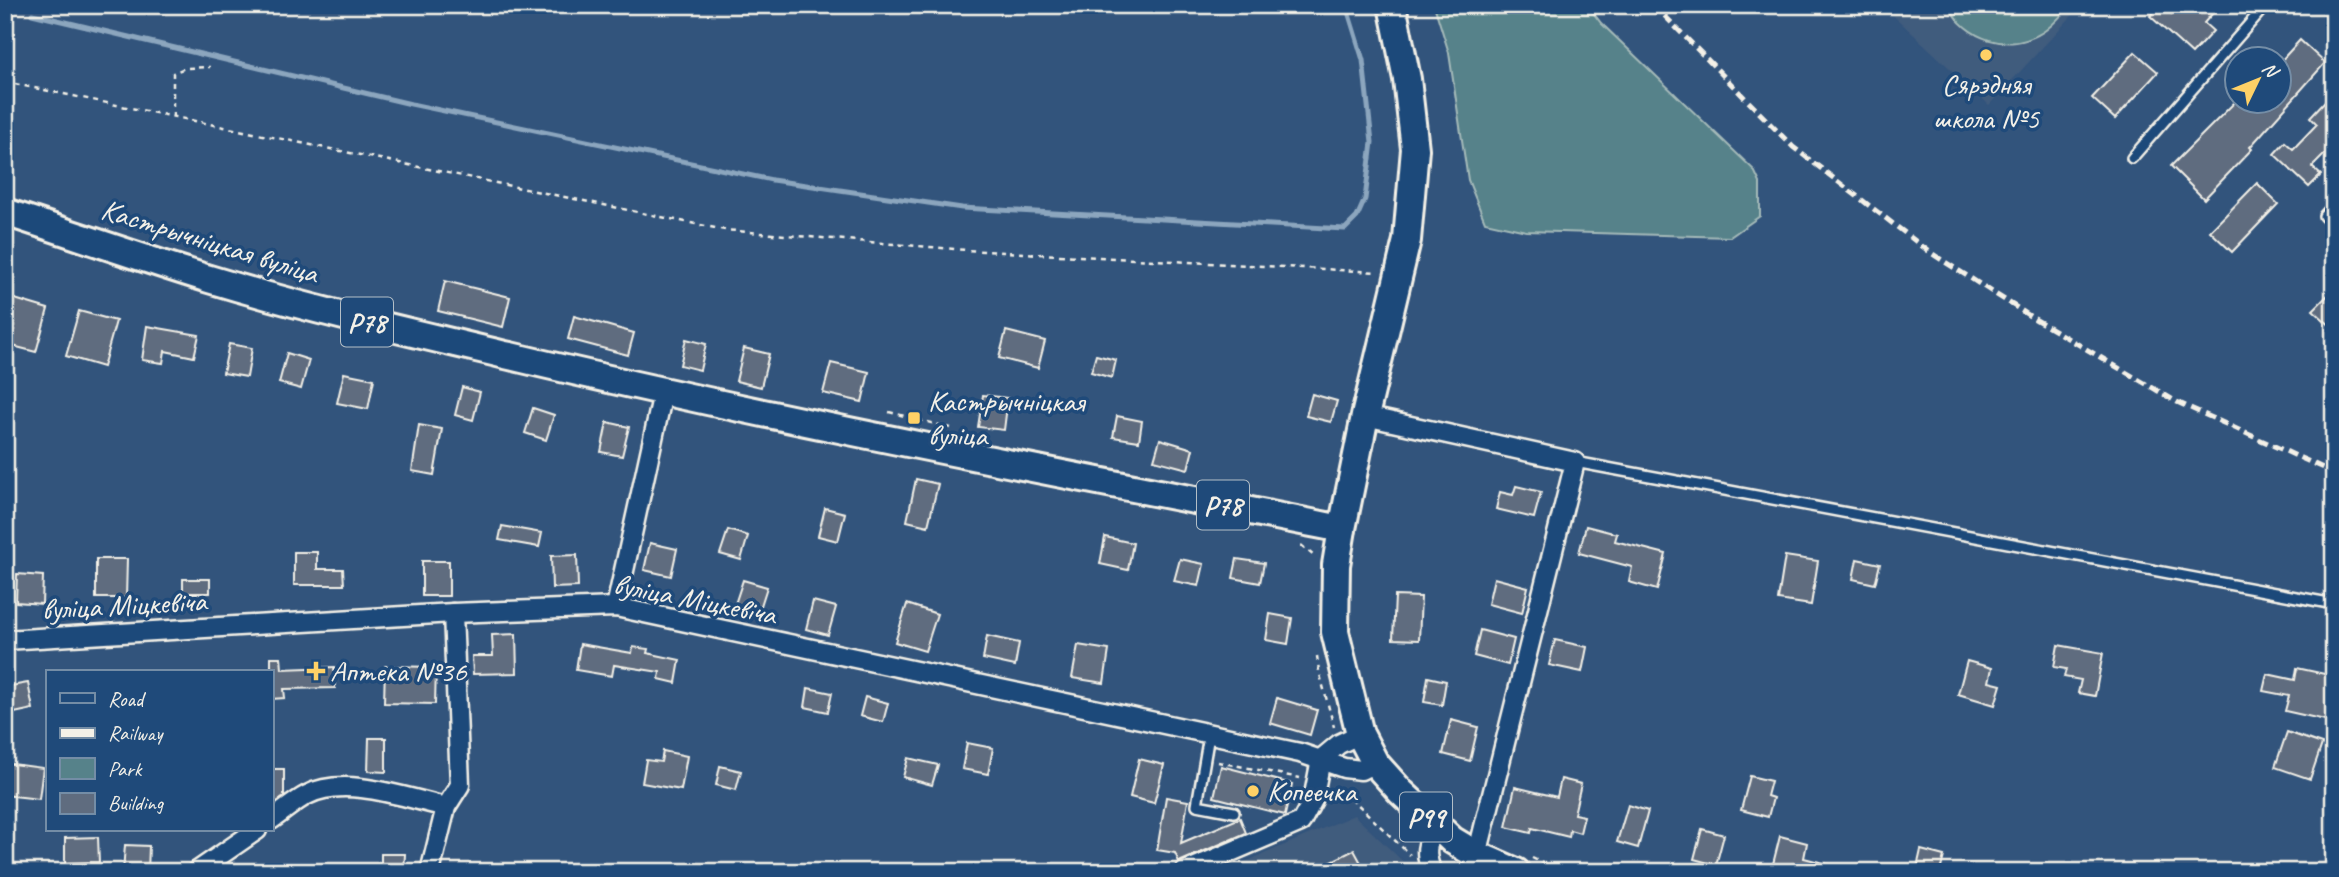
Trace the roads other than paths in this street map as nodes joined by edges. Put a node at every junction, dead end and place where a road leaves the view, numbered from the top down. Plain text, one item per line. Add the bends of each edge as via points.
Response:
1 (1392, 5) edge
2 (2266, 5) edge
3 (2132, 158) dead end
4 (2334, 205) edge
5 (5, 212) edge
6 (2334, 225) edge
7 (663, 393) junction
8 (1365, 416) junction
9 (1575, 462) junction
10 (1342, 528) junction
11 (2334, 604) edge
12 (616, 607) junction
13 (453, 613) junction
14 (5, 640) edge
15 (1360, 734) junction
16 (1209, 735) junction
17 (1321, 759) junction
18 (1375, 762) junction
19 (446, 807) junction
20 (1234, 811) dead end
21 (273, 819) edge
22 (1436, 827) junction
23 (254, 832) edge
24 (1467, 863) edge
25 (1523, 864) edge
26 (1427, 868) edge
27 (197, 872) edge
28 (430, 872) edge
29 (1184, 872) edge

1 - 8 main road via 1415,149 1407,240
2 - 3 lane
4 - 6 lane via 2324,216
5 - 7 main road, Кастрычніцкая вуліца / Р78 via 210,279 378,325
7 - 10 main road, Кастрычніцкая вуліца / Р78
7 - 12 street
8 - 9 street
8 - 10 main road
9 - 11 lane
9 - 24 street
10 - 15 main road, Р99 via 1335,576 1335,632
12 - 13 street, вуліца Міцкевіча
12 - 16 street, вуліца Міцкевіча
13 - 14 street, вуліца Міцкевіча
13 - 19 street via 460,785
15 - 17 street
15 - 18 main road, Р99
16 - 17 street, вуліца Міцкевіча
16 - 20 lane via 1197,805
17 - 18 street, вуліца Міцкевіча via 1360,770
17 - 29 street via 1312,800 1301,822
18 - 22 main road, Р99
19 - 21 street via 339,786 308,794
19 - 28 street
22 - 24 main road, Р99
22 - 26 street via 1428,840
23 - 27 street
24 - 25 main road, Р99

